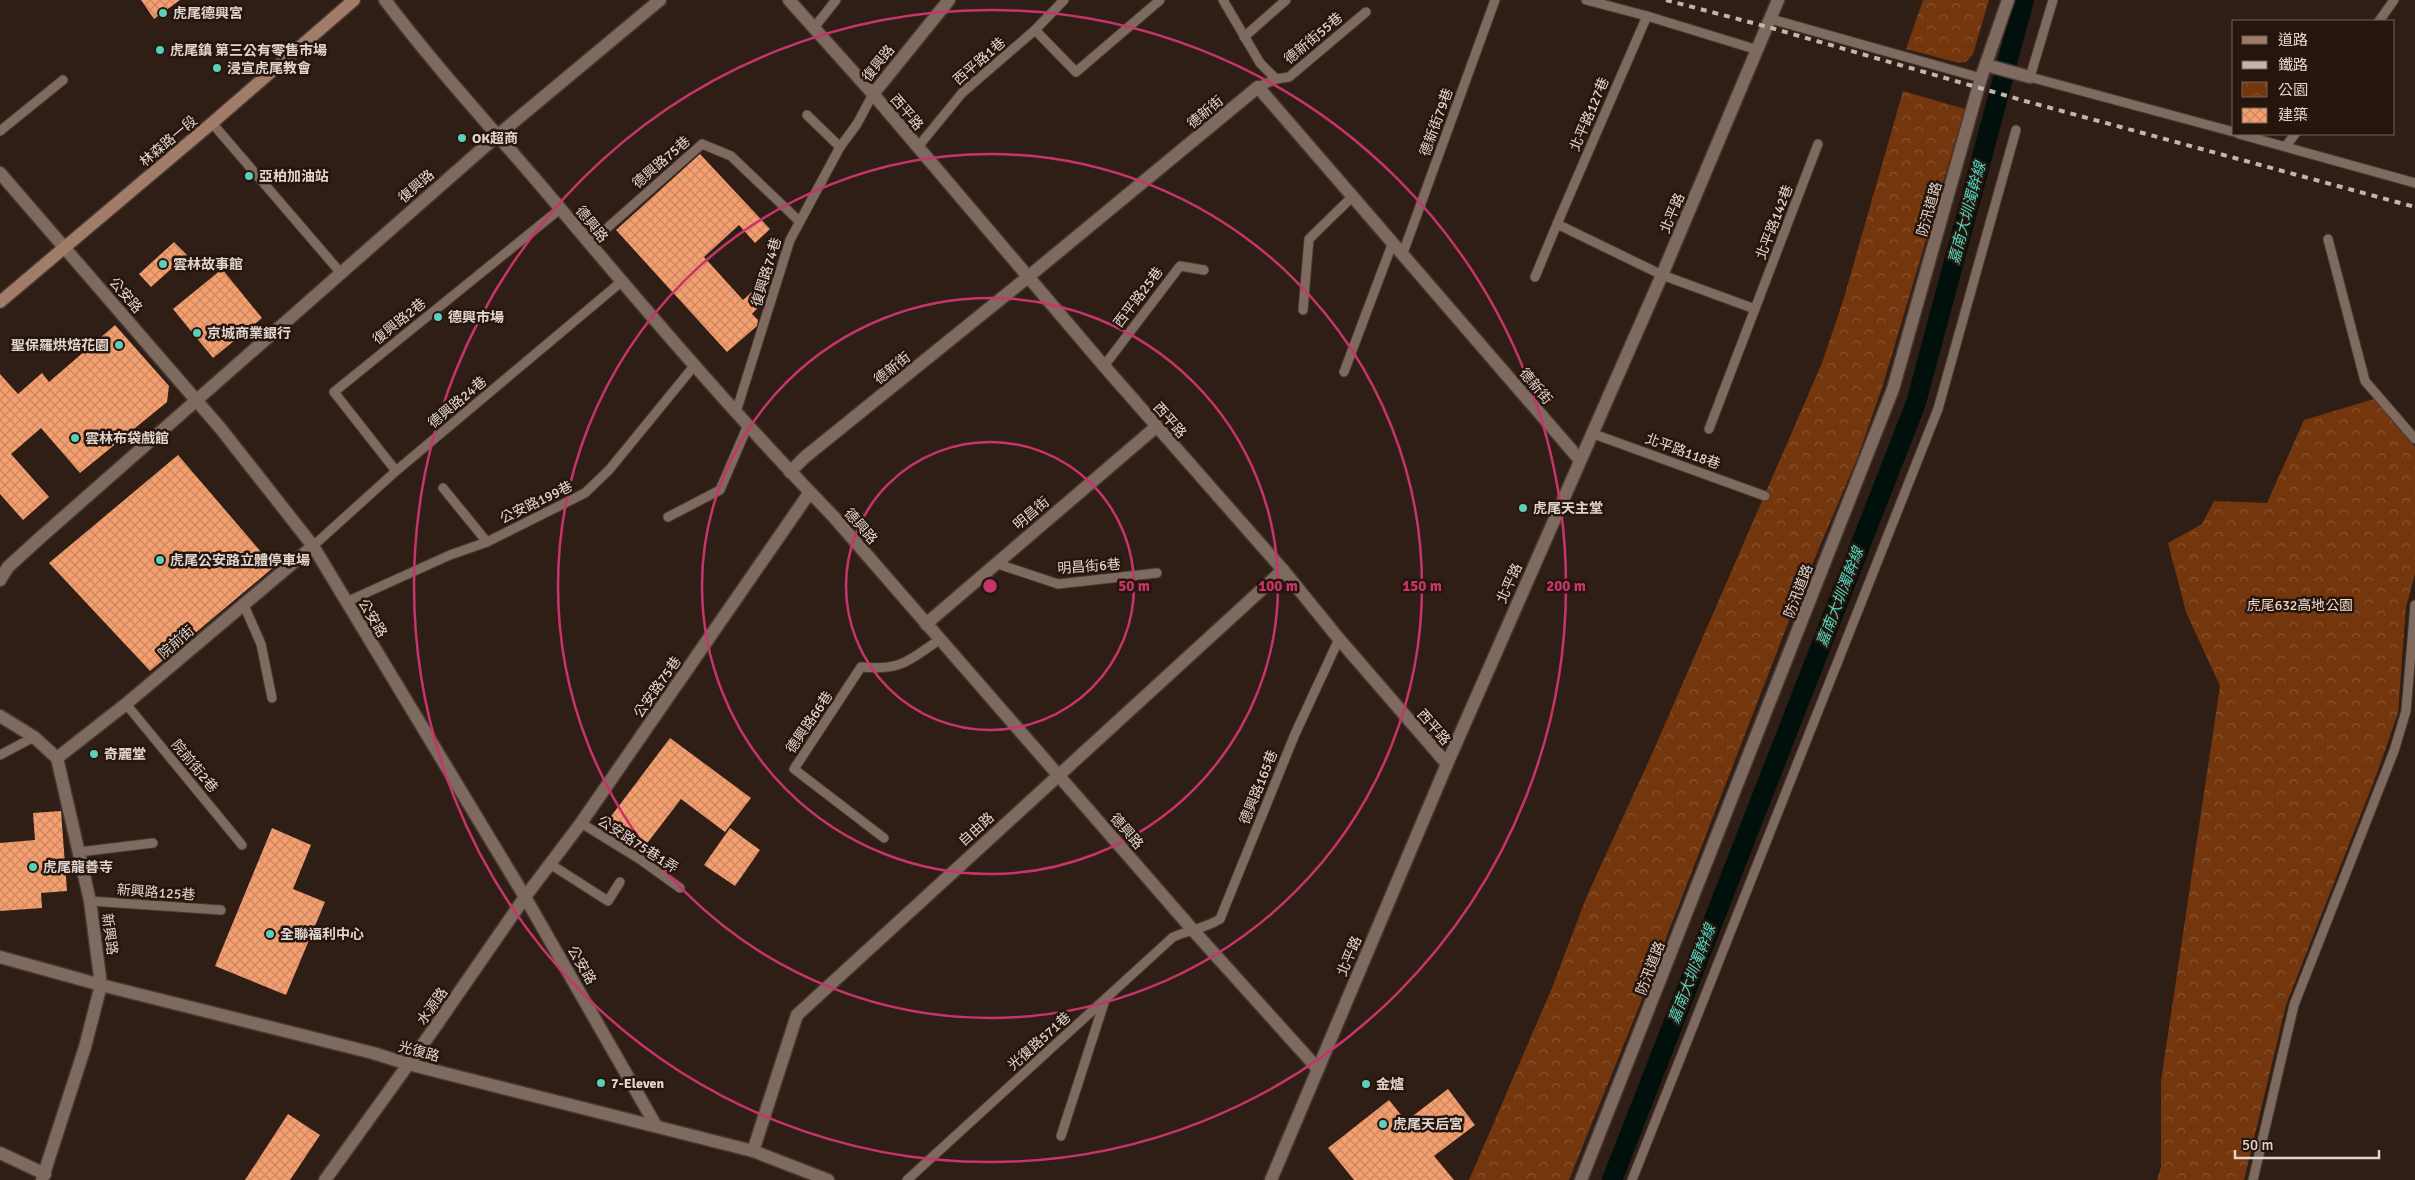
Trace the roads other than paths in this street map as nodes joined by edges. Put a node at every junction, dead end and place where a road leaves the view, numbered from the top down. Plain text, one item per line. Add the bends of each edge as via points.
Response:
1 (354, 0) edge
2 (385, 0) edge
3 (660, 0) edge
4 (790, 0) edge
5 (836, 0) edge
6 (949, 0) edge
7 (1064, 0) edge
8 (1160, 0) edge
9 (1223, 0) edge
10 (1286, 0) edge
11 (1495, 0) edge
12 (1586, 0) edge
13 (1778, 0) edge
14 (2008, 0) edge
15 (2053, 0) edge
16 (2394, 0) edge
17 (1366, 12) dead end
18 (1647, 16) junction
19 (1771, 20) junction
20 (2379, 20) edge
21 (814, 30) junction
22 (1036, 30) junction
23 (1244, 37) junction
24 (1758, 50) junction
25 (1986, 65) junction
26 (2030, 77) junction
27 (1981, 78) junction
28 (1276, 79) junction
29 (63, 80) dead end
30 (1258, 87) junction
31 (873, 94) junction
32 (807, 116) dead end
33 (212, 124) junction
34 (2016, 130) dead end
35 (0, 131) edge
36 (2232, 131) edge
37 (498, 135) junction
38 (2243, 135) edge
39 (2294, 135) edge
40 (1818, 144) dead end
41 (2286, 146) junction
42 (840, 147) junction
43 (917, 148) junction
44 (0, 173) edge
45 (2415, 182) edge
46 (1354, 196) junction
47 (560, 209) junction
48 (799, 221) junction
49 (1557, 224) junction
50 (2328, 239) dead end
51 (1393, 242) junction
52 (588, 244) junction
53 (65, 248) junction
54 (1402, 253) junction
55 (1204, 270) dead end
56 (340, 272) junction
57 (1662, 275) junction
58 (1028, 277) junction
59 (1535, 277) dead end
60 (621, 282) junction
61 (0, 302) edge
62 (1303, 310) dead end
63 (1755, 310) junction
64 (694, 366) junction
65 (1104, 366) junction
66 (1344, 372) dead end
67 (196, 400) junction
68 (736, 412) junction
69 (748, 425) junction
70 (1156, 426) junction
71 (1709, 429) dead end
72 (1591, 433) junction
73 (2415, 439) edge
74 (1580, 460) junction
75 (396, 471) junction
76 (790, 472) junction
77 (443, 488) dead end
78 (810, 492) junction
79 (1765, 496) dead end
80 (668, 517) dead end
81 (487, 542) junction
82 (313, 546) junction
83 (996, 563) junction
84 (1283, 570) junction
85 (1157, 573) dead end
86 (0, 580) edge
87 (346, 602) junction
88 (243, 603) junction
89 (2415, 605) edge
90 (926, 624) junction
91 (1339, 639) junction
92 (939, 640) junction
93 (272, 698) dead end
94 (126, 704) junction
95 (0, 716) edge
96 (34, 737) junction
97 (0, 755) edge
98 (56, 758) junction
99 (1446, 764) junction
100 (1058, 775) junction
101 (581, 823) junction
102 (884, 838) dead end
103 (153, 843) dead end
104 (242, 845) dead end
105 (79, 852) junction
106 (550, 864) junction
107 (620, 882) dead end
108 (680, 888) dead end
109 (525, 897) junction
110 (90, 901) junction
111 (221, 910) dead end
112 (1192, 929) junction
113 (0, 957) edge
114 (101, 985) junction
115 (1104, 1000) junction
116 (408, 1064) junction
117 (1318, 1069) junction
118 (655, 1124) junction
119 (1061, 1136) dead end
120 (753, 1151) junction
121 (0, 1153) edge
122 (44, 1177) edge
123 (325, 1180) edge
124 (826, 1180) edge
125 (907, 1180) edge
126 (1270, 1180) edge
127 (1581, 1180) edge
128 (1632, 1180) edge
129 (2253, 1180) edge

1 - 33 main road, 林森路一段
2 - 37 street, 德興路
3 - 37 street, 復興路
4 - 21 street, 復興路
5 - 21 lane
6 - 31 street, 復興路
7 - 22 lane, 西平路1巷
8 - 22 lane via 1076,72
9 - 23 lane
10 - 23 lane
11 - 54 lane, 德新街79巷
12 - 18 lane
13 - 19 street, 北平路
14 - 25 street, 防汛道路
15 - 26 lane
16 - 20 lane
17 - 28 lane, 德新街55巷 via 1289,77
18 - 24 lane
18 - 49 lane, 北平路127巷
19 - 24 street, 北平路
19 - 27 lane
21 - 31 street, 復興路
22 - 43 lane, 西平路1巷 via 962,93
23 - 28 lane
24 - 57 street, 北平路
25 - 26 street
25 - 27 street, 防汛道路
26 - 36 lane
27 - 127 street, 防汛道路 via 1894,388
28 - 30 lane, 德新街55巷
29 - 35 lane
30 - 46 street, 德新街
30 - 58 street, 德新街
31 - 42 lane, 復興路74巷
31 - 43 street, 西平路
32 - 42 lane
33 - 53 main road, 林森路一段
33 - 56 lane
34 - 128 lane via 1938,409
37 - 47 street, 德興路
37 - 56 street, 復興路
38 - 41 lane
39 - 41 lane
40 - 63 lane, 北平路142巷
41 - 45 lane
42 - 48 lane, 復興路74巷
43 - 58 street, 西平路
44 - 53 street, 公安路
46 - 51 street, 德新街
46 - 62 lane via 1309,239
47 - 52 street, 德興路
47 - 75 lane, 復興路2巷 via 334,392
48 - 52 lane, 德興路75巷 via 731,156 702,144
48 - 68 lane, 復興路74巷 via 790,240
49 - 57 lane
49 - 59 lane, 北平路127巷
50 - 73 lane via 2365,381
51 - 54 street, 德新街
51 - 66 lane
52 - 60 street, 德興路
53 - 61 main road, 林森路一段
53 - 67 street, 公安路
54 - 74 street, 德新街
55 - 65 lane, 西平路25巷 via 1180,266
56 - 67 street, 復興路
57 - 63 lane
57 - 72 street, 北平路
58 - 65 street, 西平路
58 - 76 street, 德新街 via 805,456
60 - 64 street, 德興路
60 - 75 lane, 德興路24巷
63 - 71 lane, 北平路142巷
64 - 68 street, 德興路
64 - 81 lane, 公安路199巷 via 609,470 585,493
65 - 70 street, 西平路
67 - 82 street, 公安路
67 - 86 street, 復興路 via 8,567
68 - 69 street, 德興路
69 - 76 street, 德興路
69 - 80 lane via 720,490
70 - 83 street, 明昌街
70 - 84 street, 西平路
72 - 74 street, 北平路
72 - 79 lane, 北平路118巷
74 - 99 street, 北平路
75 - 82 lane, 德興路24巷
76 - 78 street, 德興路
77 - 81 lane
78 - 90 street, 德興路
78 - 101 street, 公安路75巷
81 - 87 lane, 公安路199巷 via 450,555
82 - 87 street, 公安路
82 - 88 street, 院前街
83 - 85 lane, 明昌街6巷 via 1058,584
83 - 90 street, 明昌街
84 - 91 street, 西平路
84 - 100 street, 自由路
87 - 109 street, 公安路
88 - 93 lane via 262,644
88 - 94 street, 院前街
89 - 129 lane via 2406,711 2394,751 2294,1005
90 - 92 street, 德興路
91 - 99 street, 西平路
91 - 112 lane, 德興路165巷 via 1295,734 1220,919
92 - 100 street, 德興路
92 - 102 lane, 德興路66巷 via 902,666 861,667 794,769
94 - 98 street, 院前街
94 - 104 lane, 院前街2巷
95 - 96 street
96 - 97 lane
96 - 98 street
98 - 105 street, 新興路
99 - 117 street, 北平路
100 - 112 street, 德興路
100 - 120 street, 自由路 via 797,1015
101 - 106 street, 公安路75巷
101 - 108 lane, 公安路75巷1弄
103 - 105 lane
105 - 110 street, 新興路
106 - 107 lane via 608,902
106 - 109 street, 公安路75巷
109 - 116 street, 水源路
109 - 118 street, 公安路
110 - 111 lane, 新興路125巷
110 - 114 street, 新興路
112 - 115 lane, 光復路571巷 via 1173,937
112 - 117 street, 德興路
113 - 114 street, 光復路
114 - 116 street, 光復路
114 - 122 street, 新興路
115 - 119 lane
115 - 125 lane, 光復路571巷
116 - 118 street, 光復路
116 - 123 street, 水源路
117 - 126 street, 北平路
118 - 120 street, 光復路
120 - 124 street, 光復路
121 - 122 street

